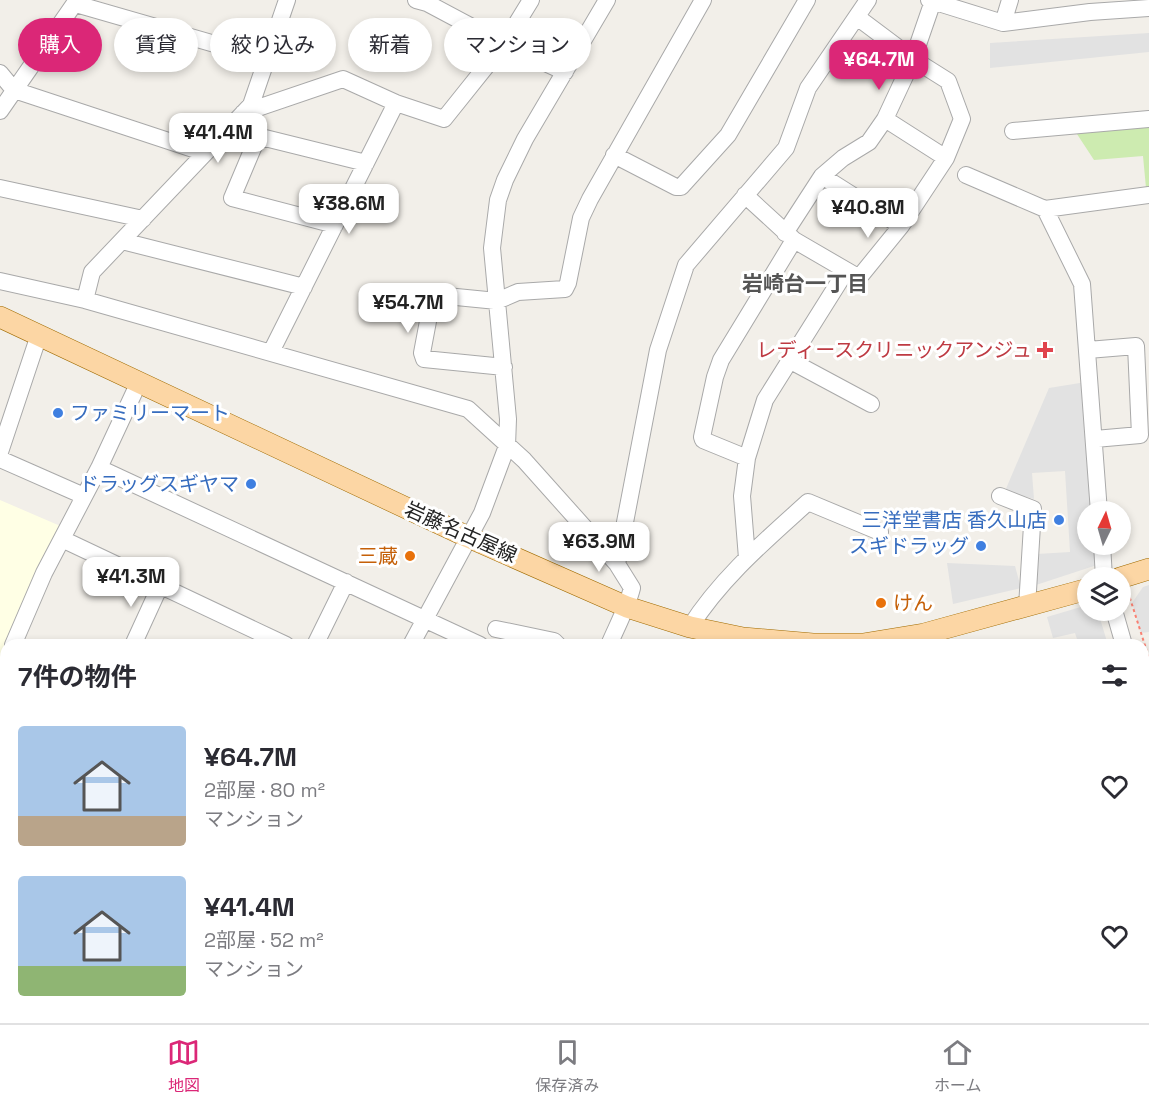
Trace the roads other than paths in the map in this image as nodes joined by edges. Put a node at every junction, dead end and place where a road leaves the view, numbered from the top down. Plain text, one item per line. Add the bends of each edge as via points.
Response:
1 (287, 0) edge
2 (531, 0) edge
3 (607, 0) edge
4 (703, 0) edge
5 (807, 0) edge
6 (868, 0) edge
7 (1010, 0) edge
8 (424, 1) edge
9 (931, 1) edge
10 (77, 2) edge
11 (1092, 6) edge
12 (1149, 8) edge
13 (857, 17) junction
14 (281, 18) edge
15 (456, 18) edge
16 (520, 18) edge
17 (1003, 23) junction
18 (591, 27) edge
19 (210, 42) edge
20 (913, 59) junction
21 (262, 72) edge
22 (482, 72) edge
23 (565, 72) edge
24 (0, 73) edge
25 (14, 90) junction
26 (396, 103) junction
27 (0, 111) edge
28 (243, 113) junction
29 (885, 119) junction
30 (1149, 119) edge
31 (1013, 131) dead end
32 (205, 153) junction
33 (614, 155) junction
34 (946, 158) junction
35 (366, 163) junction
36 (966, 175) dead end
37 (822, 176) junction
38 (0, 188) edge
39 (745, 195) junction
40 (1149, 195) edge
41 (1045, 209) junction
42 (143, 219) junction
43 (335, 225) junction
44 (901, 226) junction
45 (790, 237) junction
46 (122, 241) junction
47 (846, 271) junction
48 (0, 281) edge
49 (304, 287) junction
50 (85, 300) junction
51 (496, 301) junction
52 (0, 317) edge
53 (39, 335) junction
54 (1088, 350) junction
55 (271, 352) junction
56 (789, 360) junction
57 (504, 367) junction
58 (139, 382) junction
59 (871, 404) dead end
60 (1095, 439) junction
61 (507, 446) junction
62 (0, 452) edge
63 (747, 458) junction
64 (0, 459) edge
65 (99, 468) junction
66 (84, 496) junction
67 (1000, 496) dead end
68 (1099, 501) edge
69 (880, 532) dead end
70 (468, 537) junction
71 (62, 539) junction
72 (747, 558) junction
73 (617, 564) junction
74 (1149, 569) edge
75 (1131, 581) edge
76 (346, 582) junction
77 (160, 586) junction
78 (1077, 592) edge
79 (627, 607) junction
80 (1027, 607) junction
81 (425, 618) junction
82 (1117, 621) edge
83 (690, 627) junction
84 (496, 629) dead end
85 (16, 639) edge
86 (136, 639) edge
87 (273, 639) edge
88 (318, 639) edge
89 (414, 639) edge
90 (468, 639) edge
91 (544, 639) edge
92 (611, 639) edge
93 (755, 639) edge
94 (894, 639) edge
95 (1122, 639) edge

1 - 14 street
2 - 16 street
3 - 18 street
4 - 33 street
5 - 33 street via 728,135 681,187
6 - 13 street
7 - 17 street
8 - 15 street
9 - 17 street
9 - 20 street
10 - 19 street
10 - 25 street
11 - 12 street
11 - 17 street
13 - 20 street
13 - 39 street via 808,88 786,148
20 - 29 street
20 - 34 street via 948,81 962,119
21 - 28 street via 251,105
22 - 26 street via 444,119
23 - 51 street via 525,139 498,200 492,248
24 - 25 street
25 - 27 street
25 - 32 street
26 - 28 street via 343,79
26 - 35 street
28 - 32 street
29 - 34 street
29 - 37 street via 869,142
30 - 31 street
32 - 42 street
33 - 51 street via 581,218 565,288 518,292
34 - 44 street
35 - 43 street
35 - 43 street via 265,138 256,141 232,198
36 - 41 street
37 - 44 street
37 - 45 street
38 - 42 street
39 - 45 street
39 - 73 street via 686,265 658,350
40 - 41 street
41 - 54 street via 1082,284
42 - 46 street
43 - 49 street
44 - 47 street via 862,274 856,276
45 - 47 street
45 - 63 street via 721,360 702,437
46 - 49 street
46 - 50 street via 92,272
47 - 56 street
48 - 50 street
49 - 55 street
50 - 55 street
51 - 57 street
51 - 57 street via 436,295 422,353 423,358
52 - 53 main road, 岩藤名古屋線
53 - 58 main road, 岩藤名古屋線
53 - 62 street
54 - 60 street
54 - 60 street via 1136,346 1140,435
55 - 61 street via 468,409
56 - 59 street
56 - 63 street via 765,400
57 - 61 street
58 - 65 street
58 - 70 main road, 岩藤名古屋線
60 - 68 street
61 - 70 street via 482,513
61 - 73 street
63 - 72 street via 742,496
64 - 66 street
65 - 66 street
65 - 76 street
66 - 71 street
67 - 80 street via 1033,509
69 - 72 street via 808,502
70 - 79 main road, 岩藤名古屋線
70 - 81 street
71 - 77 street
71 - 85 street
72 - 83 street
73 - 79 street via 632,588
74 - 75 main road
76 - 81 street
76 - 88 street
77 - 86 street
77 - 87 street
78 - 80 main road, 岩藤名古屋線
79 - 83 main road, 岩藤名古屋線
79 - 92 street
80 - 94 main road, 岩藤名古屋線
81 - 89 street
81 - 90 street
82 - 95 street
83 - 93 main road, 岩藤名古屋線
84 - 91 street

